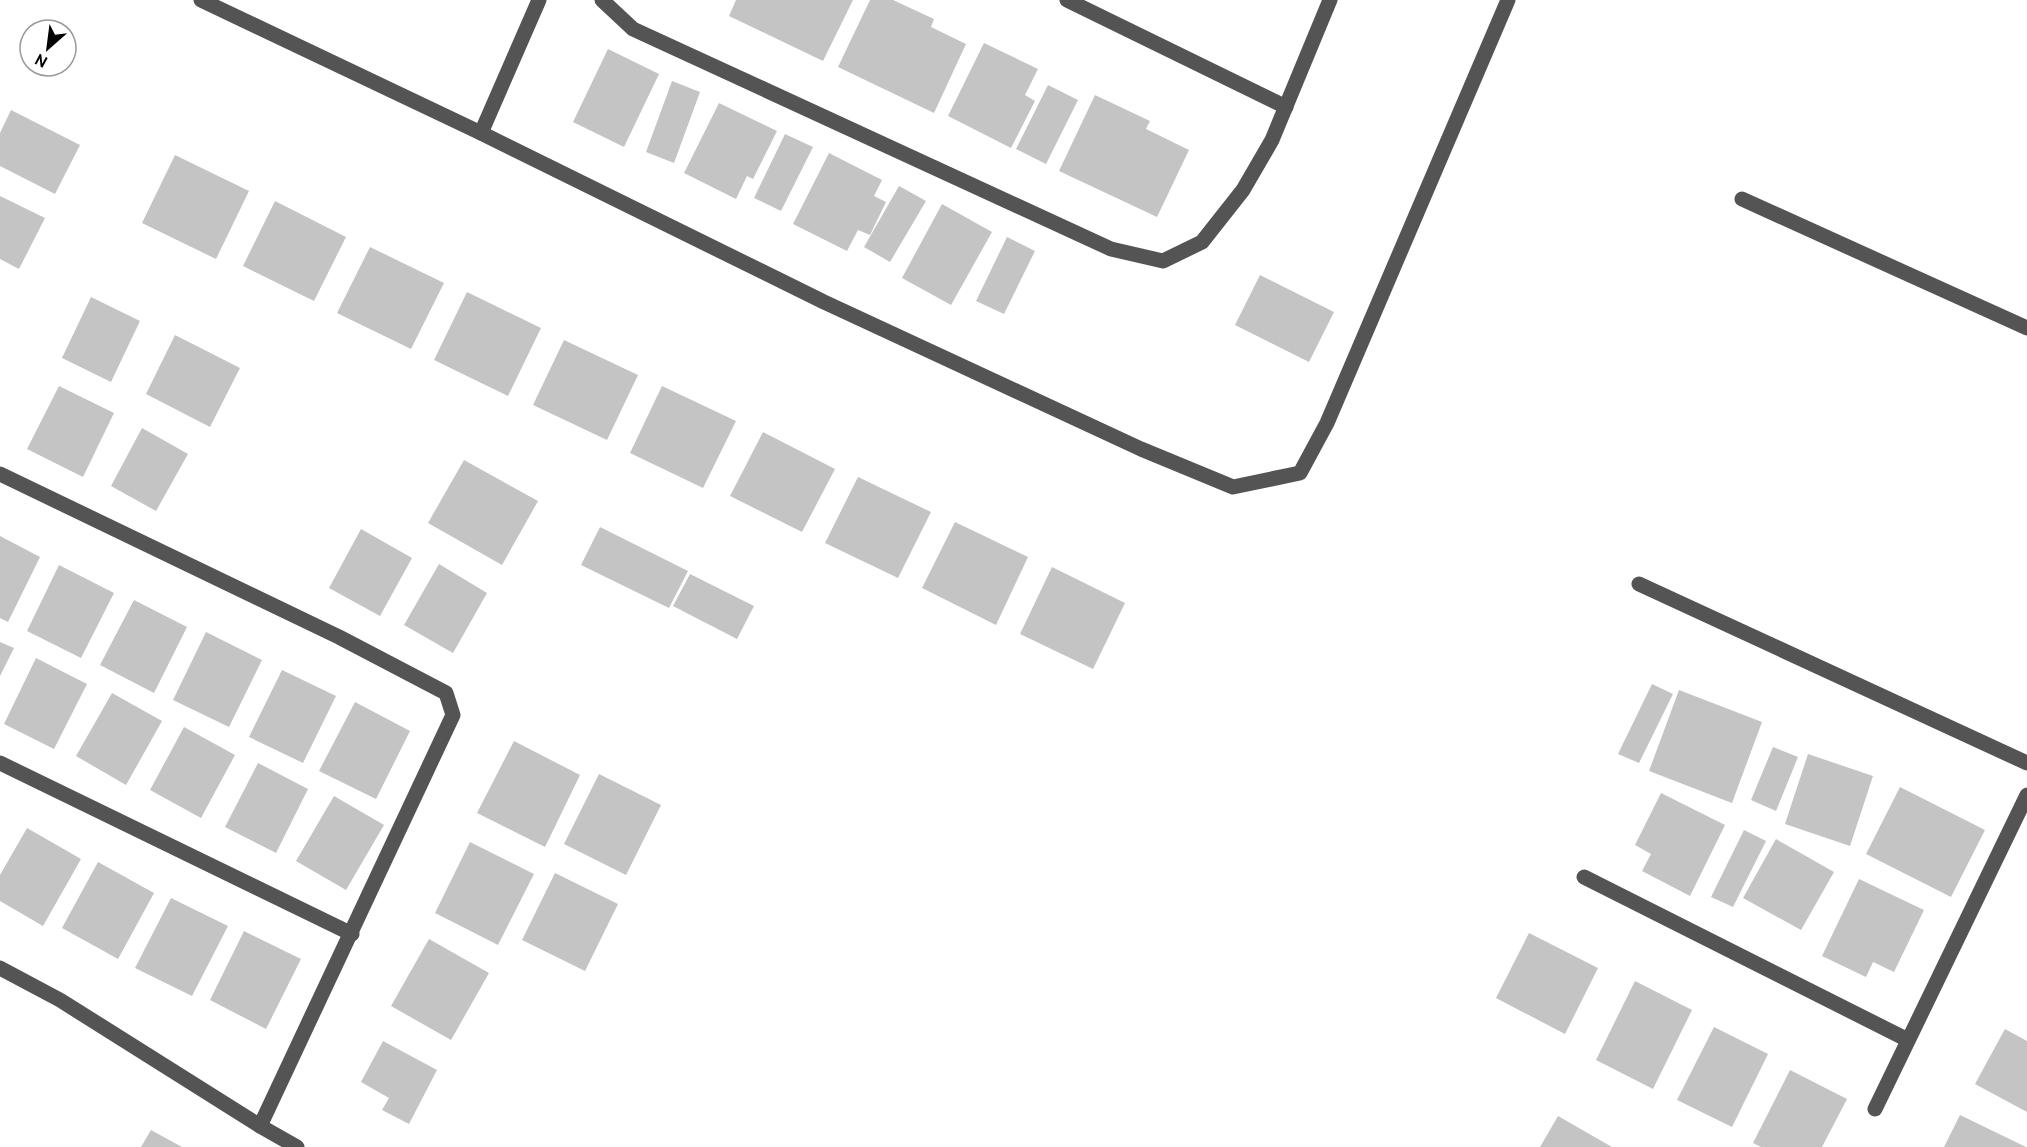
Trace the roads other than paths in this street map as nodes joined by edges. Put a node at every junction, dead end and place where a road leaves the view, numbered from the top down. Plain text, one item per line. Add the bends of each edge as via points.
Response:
1 (201, 0) edge
2 (539, 0) edge
3 (602, 0) edge
4 (1067, 0) edge
5 (1330, 0) edge
6 (1508, 0) edge
7 (1286, 107) junction
8 (481, 133) junction
9 (1742, 199) dead end
10 (2027, 328) edge
11 (0, 474) edge
12 (1639, 584) dead end
13 (0, 763) edge
14 (2027, 763) edge
15 (2027, 795) edge
16 (1584, 877) dead end
17 (352, 934) junction
18 (0, 968) edge
19 (1908, 1040) junction
20 (1875, 1109) dead end
21 (260, 1126) junction
22 (297, 1147) edge

1 - 8 street
2 - 8 street
3 - 7 street via 633,29 1111,249 1162,261 1202,242 1243,190
4 - 7 street
5 - 7 street
6 - 8 street via 1327,423 1300,474 1233,487 1141,449 824,302
9 - 10 street
11 - 17 street via 339,637 446,693 453,715
12 - 14 street
13 - 17 street
15 - 19 street
16 - 19 street
17 - 21 street
18 - 21 street via 60,1000
19 - 20 street
21 - 22 street

